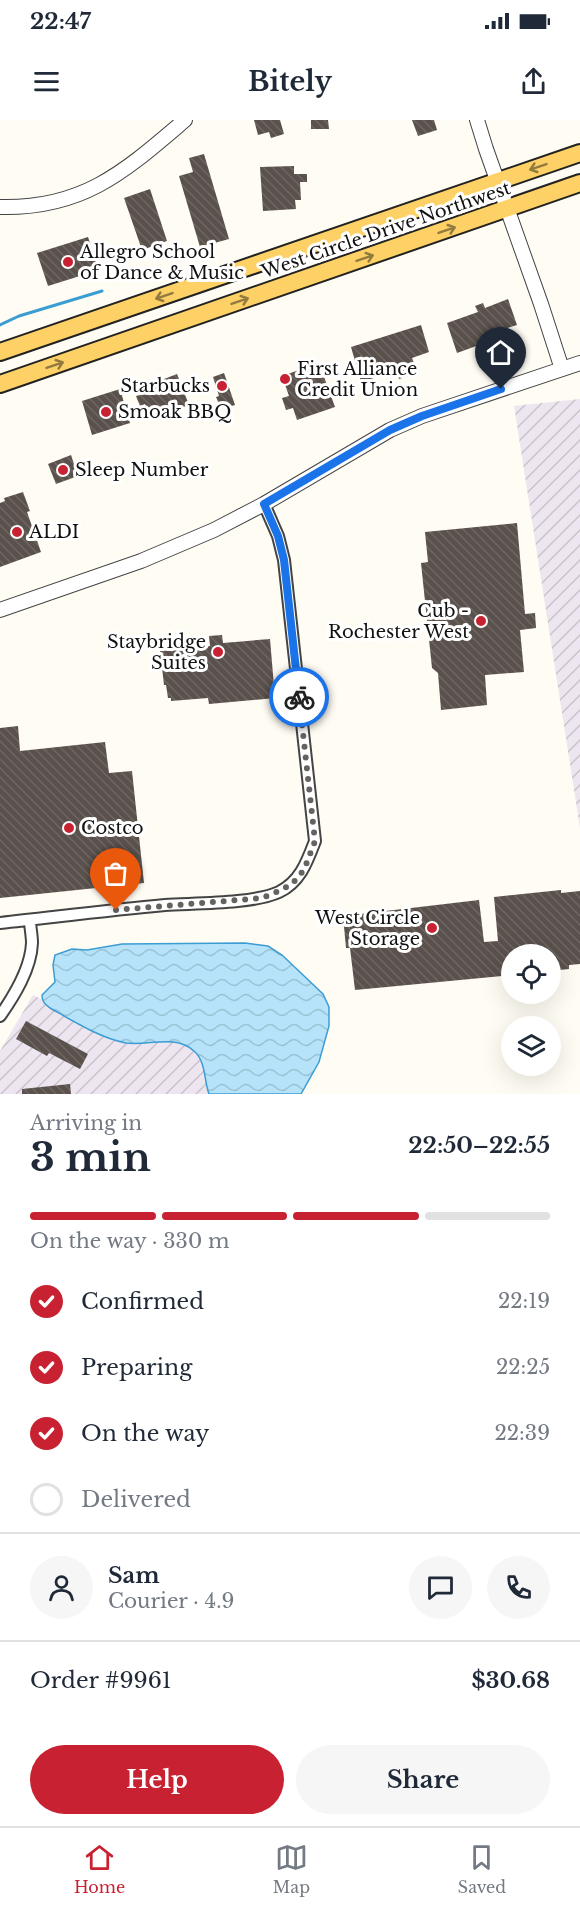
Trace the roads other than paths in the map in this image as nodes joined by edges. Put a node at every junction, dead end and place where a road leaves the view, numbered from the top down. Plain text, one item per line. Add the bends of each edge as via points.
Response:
1 (185, 120) edge
2 (477, 120) edge
3 (580, 153) edge
4 (497, 181) junction
5 (580, 183) edge
6 (0, 207) edge
7 (508, 208) junction
8 (0, 352) edge
9 (580, 363) edge
10 (562, 369) junction
11 (0, 384) edge
12 (264, 504) junction
13 (0, 610) edge
14 (30, 920) junction
15 (0, 923) edge
16 (0, 1016) edge

1 - 6 street via 134,163 90,191 43,205
2 - 4 street
3 -> 4 main road, West Circle Drive Northwest
4 - 7 street
4 -> 8 main road, West Circle Drive Northwest
5 - 7 main road, West Circle Drive Northwest
7 - 10 street
11 -> 7 main road, West Circle Drive Northwest
9 - 10 street
10 - 12 street via 390,430
12 - 13 street via 141,561
12 - 14 street via 284,560 315,841 304,870 292,884 262,898
14 - 15 street
14 - 16 street via 32,945 26,968

